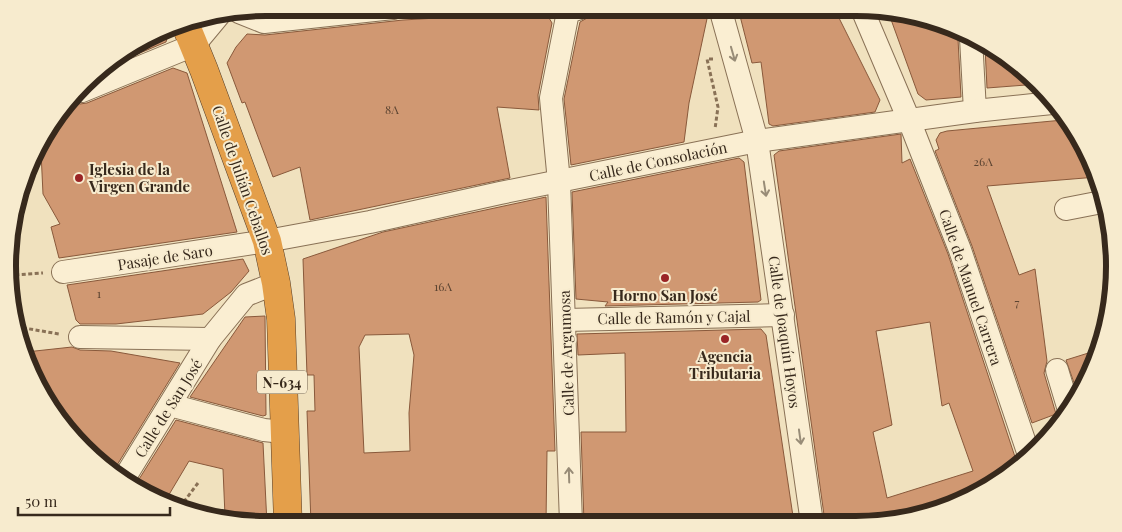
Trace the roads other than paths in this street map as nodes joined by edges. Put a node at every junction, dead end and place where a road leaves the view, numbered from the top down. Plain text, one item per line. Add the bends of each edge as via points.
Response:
1 (315, 16) edge
2 (565, 16) edge
3 (722, 16) edge
4 (251, 17) edge
5 (865, 17) edge
6 (203, 24) edge
7 (189, 33) edge
8 (970, 44) edge
9 (117, 67) edge
10 (101, 78) edge
11 (1046, 104) edge
12 (975, 111) junction
13 (909, 120) junction
14 (757, 141) junction
15 (559, 182) junction
16 (1097, 203) edge
17 (1066, 209) dead end
18 (267, 241) junction
19 (64, 272) road end
20 (276, 283) junction
21 (784, 315) junction
22 (565, 320) junction
23 (80, 337) road end
24 (210, 339) junction
25 (1057, 370) dead end
26 (1066, 401) edge
27 (170, 405) junction
28 (283, 432) junction
29 (1031, 445) edge
30 (127, 474) edge
31 (288, 516) edge
32 (571, 516) edge
33 (811, 516) edge

1 - 4 street via 264,22
2 - 15 street, Calle de Argumosa via 550,98
3 -> 14 street, Calle de Joaquín Hoyos
5 - 13 street, Calle de Manuel Carrera
6 - 7 street
7 - 9 street
7 - 18 highway, Calle de Julián Ceballos / N-634
8 - 12 street
9 - 10 street
11 - 12 street, Calle de Consolación
12 - 13 street, Calle de Consolación
13 - 14 street, Calle de Consolación
13 - 29 street, Calle de Manuel Carrera
14 - 15 street, Calle de Consolación
14 -> 21 street, Calle de Joaquín Hoyos
15 - 18 street, Calle de Consolación
15 - 22 street, Calle de Argumosa
16 - 17 street
18 - 19 street, Pasaje de Saro
18 - 20 highway, Calle de Julián Ceballos / N-634
20 - 24 street via 246,295
20 - 28 highway, Calle de Julián Ceballos / N-634 via 281,319
21 - 22 street, Calle de Ramón y Cajal
21 -> 33 street, Calle de Joaquín Hoyos
32 -> 22 street, Calle de Argumosa
23 - 24 street
24 - 27 street, Calle de San José
25 - 26 street
27 - 28 street
27 - 30 street, Calle de San José
28 - 31 highway, Calle de Julián Ceballos / N-634

